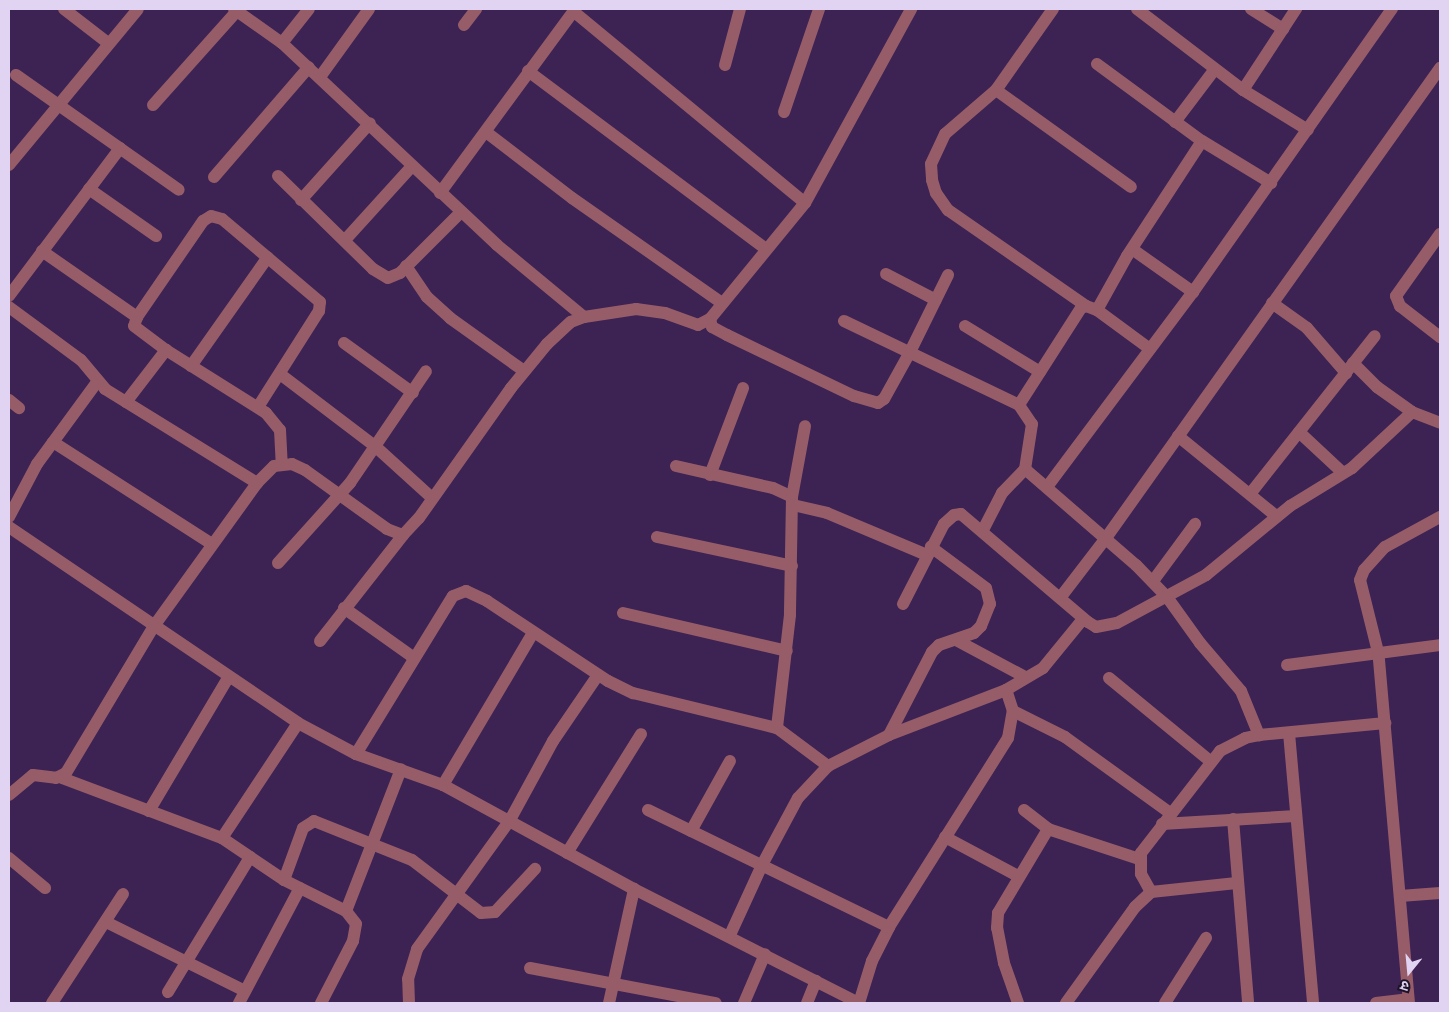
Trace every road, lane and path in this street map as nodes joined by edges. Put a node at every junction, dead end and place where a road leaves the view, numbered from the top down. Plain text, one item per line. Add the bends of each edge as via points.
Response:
1 (64, 9) edge
2 (138, 9) edge
3 (309, 9) edge
4 (369, 9) edge
5 (476, 9) edge
6 (740, 9) edge
7 (820, 9) edge
8 (911, 9) edge
9 (1053, 9) edge
10 (1137, 9) edge
11 (1251, 9) edge
12 (1296, 9) edge
13 (1392, 9) edge
14 (235, 10) edge
15 (574, 10) edge
16 (464, 25) dead end
17 (1283, 29) junction
18 (108, 43) junction
19 (282, 43) junction
20 (1097, 64) dead end
21 (724, 65) dead end
22 (309, 67) junction
23 (1440, 68) edge
24 (1215, 69) junction
25 (528, 71) junction
26 (16, 75) dead end
27 (320, 77) junction
28 (996, 90) junction
29 (1243, 90) junction
30 (59, 102) junction
31 (153, 105) dead end
32 (784, 112) dead end
33 (1175, 122) junction
34 (370, 124) junction
35 (1308, 130) junction
36 (486, 132) junction
37 (1202, 141) junction
38 (120, 148) junction
39 (9, 166) edge
40 (412, 166) junction
41 (278, 176) dead end
42 (214, 177) dead end
43 (1271, 183) junction
44 (1131, 187) dead end
45 (89, 189) junction
46 (179, 190) dead end
47 (440, 193) junction
48 (301, 200) junction
49 (805, 203) junction
50 (461, 212) junction
51 (1440, 234) edge
52 (156, 236) dead end
53 (345, 240) junction
54 (766, 249) junction
55 (1132, 249) junction
56 (42, 251) junction
57 (268, 257) junction
58 (406, 266) junction
59 (886, 274) dead end
60 (948, 276) dead end
61 (1193, 292) junction
62 (9, 296) edge
63 (936, 300) junction
64 (722, 303) junction
65 (1272, 304) junction
66 (9, 307) edge
67 (1091, 308) junction
68 (137, 317) junction
69 (584, 317) junction
70 (710, 319) junction
71 (844, 321) dead end
72 (965, 326) dead end
73 (1375, 336) dead end
74 (1440, 337) edge
75 (344, 343) dead end
76 (1150, 349) junction
77 (166, 350) junction
78 (910, 352) junction
79 (191, 366) junction
80 (1349, 368) junction
81 (426, 371) dead end
82 (524, 371) junction
83 (1040, 372) junction
84 (280, 374) junction
85 (97, 382) junction
86 (743, 388) dead end
87 (413, 393) junction
88 (9, 400) edge
89 (126, 402) junction
90 (1019, 405) junction
91 (258, 406) junction
92 (19, 408) dead end
93 (1412, 412) junction
94 (1440, 423) edge
95 (805, 426) dead end
96 (1299, 432) junction
97 (1178, 436) junction
98 (53, 442) junction
99 (376, 447) junction
100 (282, 463) junction
101 (676, 466) dead end
102 (1024, 469) junction
103 (1343, 473) junction
104 (710, 476) junction
105 (257, 483) junction
106 (1047, 487) junction
107 (1250, 494) junction
108 (339, 496) junction
109 (432, 498) junction
110 (792, 501) junction
111 (1276, 516) junction
112 (9, 517) edge
113 (1440, 517) edge
114 (1195, 524) dead end
115 (9, 527) edge
116 (982, 530) junction
117 (403, 534) junction
118 (657, 537) dead end
119 (1106, 538) junction
120 (212, 544) junction
121 (929, 551) junction
122 (278, 563) dead end
123 (792, 566) junction
124 (1152, 581) junction
125 (1167, 597) junction
126 (1060, 598) junction
127 (903, 604) dead end
128 (344, 608) junction
129 (623, 613) dead end
130 (1083, 618) junction
131 (154, 626) junction
132 (533, 633) junction
133 (956, 640) junction
134 (320, 641) dead end
135 (1440, 645) edge
136 (787, 651) junction
137 (1378, 652) junction
138 (414, 658) junction
139 (1287, 665) dead end
140 (598, 675) junction
141 (1025, 677) junction
142 (228, 678) junction
143 (1109, 678) dead end
144 (1006, 690) junction
145 (1013, 711) junction
146 (1385, 723) junction
147 (298, 724) junction
148 (777, 728) junction
149 (1288, 732) junction
150 (641, 734) dead end
151 (1259, 735) junction
152 (889, 736) junction
153 (356, 754) junction
154 (730, 761) dead end
155 (1210, 761) junction
156 (828, 766) junction
157 (401, 769) junction
158 (62, 778) junction
159 (443, 785) junction
160 (9, 795) edge
161 (648, 810) dead end
162 (1024, 810) dead end
163 (149, 811) junction
164 (1170, 813) junction
165 (1296, 816) junction
166 (1233, 819) junction
167 (510, 820) junction
168 (1162, 824) junction
169 (1048, 829) junction
170 (691, 831) junction
171 (945, 837) junction
172 (222, 838) junction
173 (372, 842) junction
174 (567, 853) junction
175 (250, 857) junction
176 (9, 858) edge
177 (1139, 859) junction
178 (762, 865) junction
179 (535, 869) dead end
180 (1018, 876) junction
181 (284, 880) junction
182 (1237, 883) junction
183 (45, 888) dead end
184 (300, 888) junction
185 (634, 889) junction
186 (1151, 892) junction
187 (1440, 893) edge
188 (123, 894) dead end
189 (458, 894) junction
190 (1400, 896) junction
191 (346, 911) junction
192 (106, 922) junction
193 (889, 927) junction
194 (730, 935) junction
195 (1206, 938) dead end
196 (765, 954) junction
197 (186, 960) junction
198 (530, 968) dead end
199 (816, 981) junction
200 (613, 984) junction
201 (245, 991) junction
202 (168, 992) dead end
203 (1409, 1001) edge
204 (52, 1003) edge
205 (239, 1003) edge
206 (321, 1003) edge
207 (409, 1003) edge
208 (609, 1003) edge
209 (716, 1003) edge
210 (744, 1003) edge
211 (807, 1003) edge
212 (1018, 1003) edge
213 (1066, 1003) edge
214 (1166, 1003) edge
215 (1248, 1003) edge
216 (1313, 1003) edge
217 (1376, 1003) edge

1 - 18 street
2 - 18 street
3 - 19 street
4 - 27 street
5 - 16 street
6 - 21 street
7 - 32 street
8 - 49 street
9 - 28 street
10 - 24 street
11 - 17 street
12 - 17 street
13 - 35 street
14 - 19 street
14 - 31 street
15 - 25 street
15 - 49 street
17 - 29 street
18 - 30 street
19 - 22 street
20 - 33 street
22 - 27 street
22 - 42 street
23 - 65 street
24 - 29 street
24 - 33 street
25 - 36 street
25 - 54 street
26 - 30 street
27 - 34 street
28 - 44 street
28 - 67 street via 946,134 936,148 931,164 936,193 948,210
29 - 35 street
30 - 38 street
30 - 39 street
33 - 37 street
34 - 40 street
34 - 48 street
35 - 43 street
36 - 47 street
36 - 64 street via 572,198
37 - 43 street
37 - 55 street
38 - 45 street
38 - 46 street
40 - 47 street
40 - 53 street
41 - 48 street
43 - 61 street
45 - 52 street
45 - 56 street
47 - 50 street
48 - 53 street
49 - 54 street
50 - 58 street
50 - 69 street
51 - 74 street via 1396,296 1400,306
53 - 58 street via 381,275 395,277
54 - 64 street
55 - 61 street
55 - 67 street
56 - 62 street
56 - 68 street
57 - 68 street via 222,219 211,216 203,221
57 - 79 street
57 - 84 street via 315,294 320,306
58 - 82 street via 427,297 450,318
59 - 63 street
60 - 63 street
61 - 76 street
63 - 78 street
64 - 70 street
65 - 80 street via 1307,328
65 - 97 street
66 - 85 street via 81,360
67 - 76 street
67 - 83 street
68 - 77 street via 134,326 137,330
69 - 70 street via 636,309 665,313 698,325
69 - 82 street via 559,330
70 - 78 street via 712,327 727,336 872,402 884,399
71 - 78 street
72 - 83 street
73 - 80 street
75 - 87 street
76 - 106 street
77 - 79 street
77 - 89 street
78 - 90 street
79 - 91 street
80 - 93 street
80 - 96 street
81 - 87 street
82 - 109 street
83 - 90 street
84 - 91 street
84 - 99 street
85 - 89 street
85 - 98 street
86 - 104 street
87 - 99 street
88 - 92 street
89 - 105 street
90 - 102 street via 1032,424
91 - 100 street via 280,430
93 - 94 street
93 - 103 street via 1373,450
95 - 110 street
96 - 103 street
96 - 107 street
97 - 107 street
97 - 119 street
98 - 112 street via 27,480
98 - 120 street
99 - 108 street
99 - 109 street
100 - 105 street via 274,466
100 - 108 street via 305,470
101 - 104 street
102 - 106 street
102 - 116 street via 1002,493
103 - 111 street
104 - 110 street via 773,488
105 - 120 street
106 - 119 street
107 - 111 street
108 - 117 street via 392,532
108 - 122 street
109 - 117 street
110 - 121 street
110 - 123 street
111 - 125 street via 1206,575
113 - 137 street via 1385,547 1364,570 1360,592
114 - 124 street
115 - 131 street
116 - 121 street via 966,516 954,515 944,524
116 - 126 street
117 - 128 street
118 - 123 street
119 - 124 street
119 - 126 street
120 - 131 street
121 - 127 street
121 - 133 street via 986,588 990,596 981,626 974,633
123 - 136 street
124 - 125 street
125 - 130 street via 1105,627 1096,627
125 - 151 street via 1200,643 1241,691
126 - 130 street
128 - 134 street
128 - 138 street
129 - 136 street
130 - 141 street via 1043,668
131 - 142 street
131 - 158 street
132 - 138 street via 474,593 459,592 453,596
132 - 140 street
132 - 159 street
133 - 141 street
133 - 152 street via 939,645 932,652
135 - 137 street
136 - 148 street
137 - 139 street
137 - 146 street
138 - 153 street
140 - 148 street via 633,693
140 - 167 street via 553,741
141 - 144 street
142 - 147 street
142 - 163 street
143 - 155 street
144 - 145 street
144 - 152 street
145 - 164 street via 1065,737
145 - 171 street via 1008,738
146 - 149 street
146 - 190 street
147 - 153 street
147 - 172 street
148 - 156 street
149 - 151 street
149 - 165 street
150 - 174 street
151 - 155 street via 1232,744
152 - 156 street
153 - 157 street
154 - 170 street
155 - 164 street
156 - 178 street via 798,798
157 - 159 street
157 - 173 street
158 - 160 street via 33,775
158 - 163 street
159 - 167 street
161 - 170 street
162 - 169 street
163 - 172 street
164 - 168 street
165 - 166 street
165 - 216 street
166 - 168 street
166 - 182 street
167 - 174 street
167 - 189 street
168 - 177 street
169 - 177 street
169 - 180 street
170 - 178 street
171 - 180 street
171 - 193 street
172 - 175 street
173 - 181 street via 323,824 308,824 299,838
173 - 189 street via 412,860
173 - 191 street
174 - 185 street
175 - 181 street
175 - 197 street
176 - 183 street
177 - 186 street via 1141,874
178 - 193 street
178 - 194 street
179 - 189 street via 495,912 480,913
180 - 212 street via 1002,902 997,928 1008,981
181 - 184 street
182 - 186 street
182 - 215 street
184 - 191 street
184 - 201 street
185 - 194 street
185 - 200 street
186 - 213 street via 1135,907
187 - 190 street
188 - 192 street
189 - 207 street via 417,949 408,979
190 - 203 street
191 - 206 street via 356,924 354,941
192 - 197 street via 150,946
192 - 204 street
193 - 199 street via 872,961 859,1003
194 - 196 street
195 - 214 street
196 - 199 street
196 - 210 street
197 - 201 street
197 - 202 street
198 - 200 street
199 - 211 street
200 - 208 street
200 - 209 street
201 - 205 street
203 - 217 street

